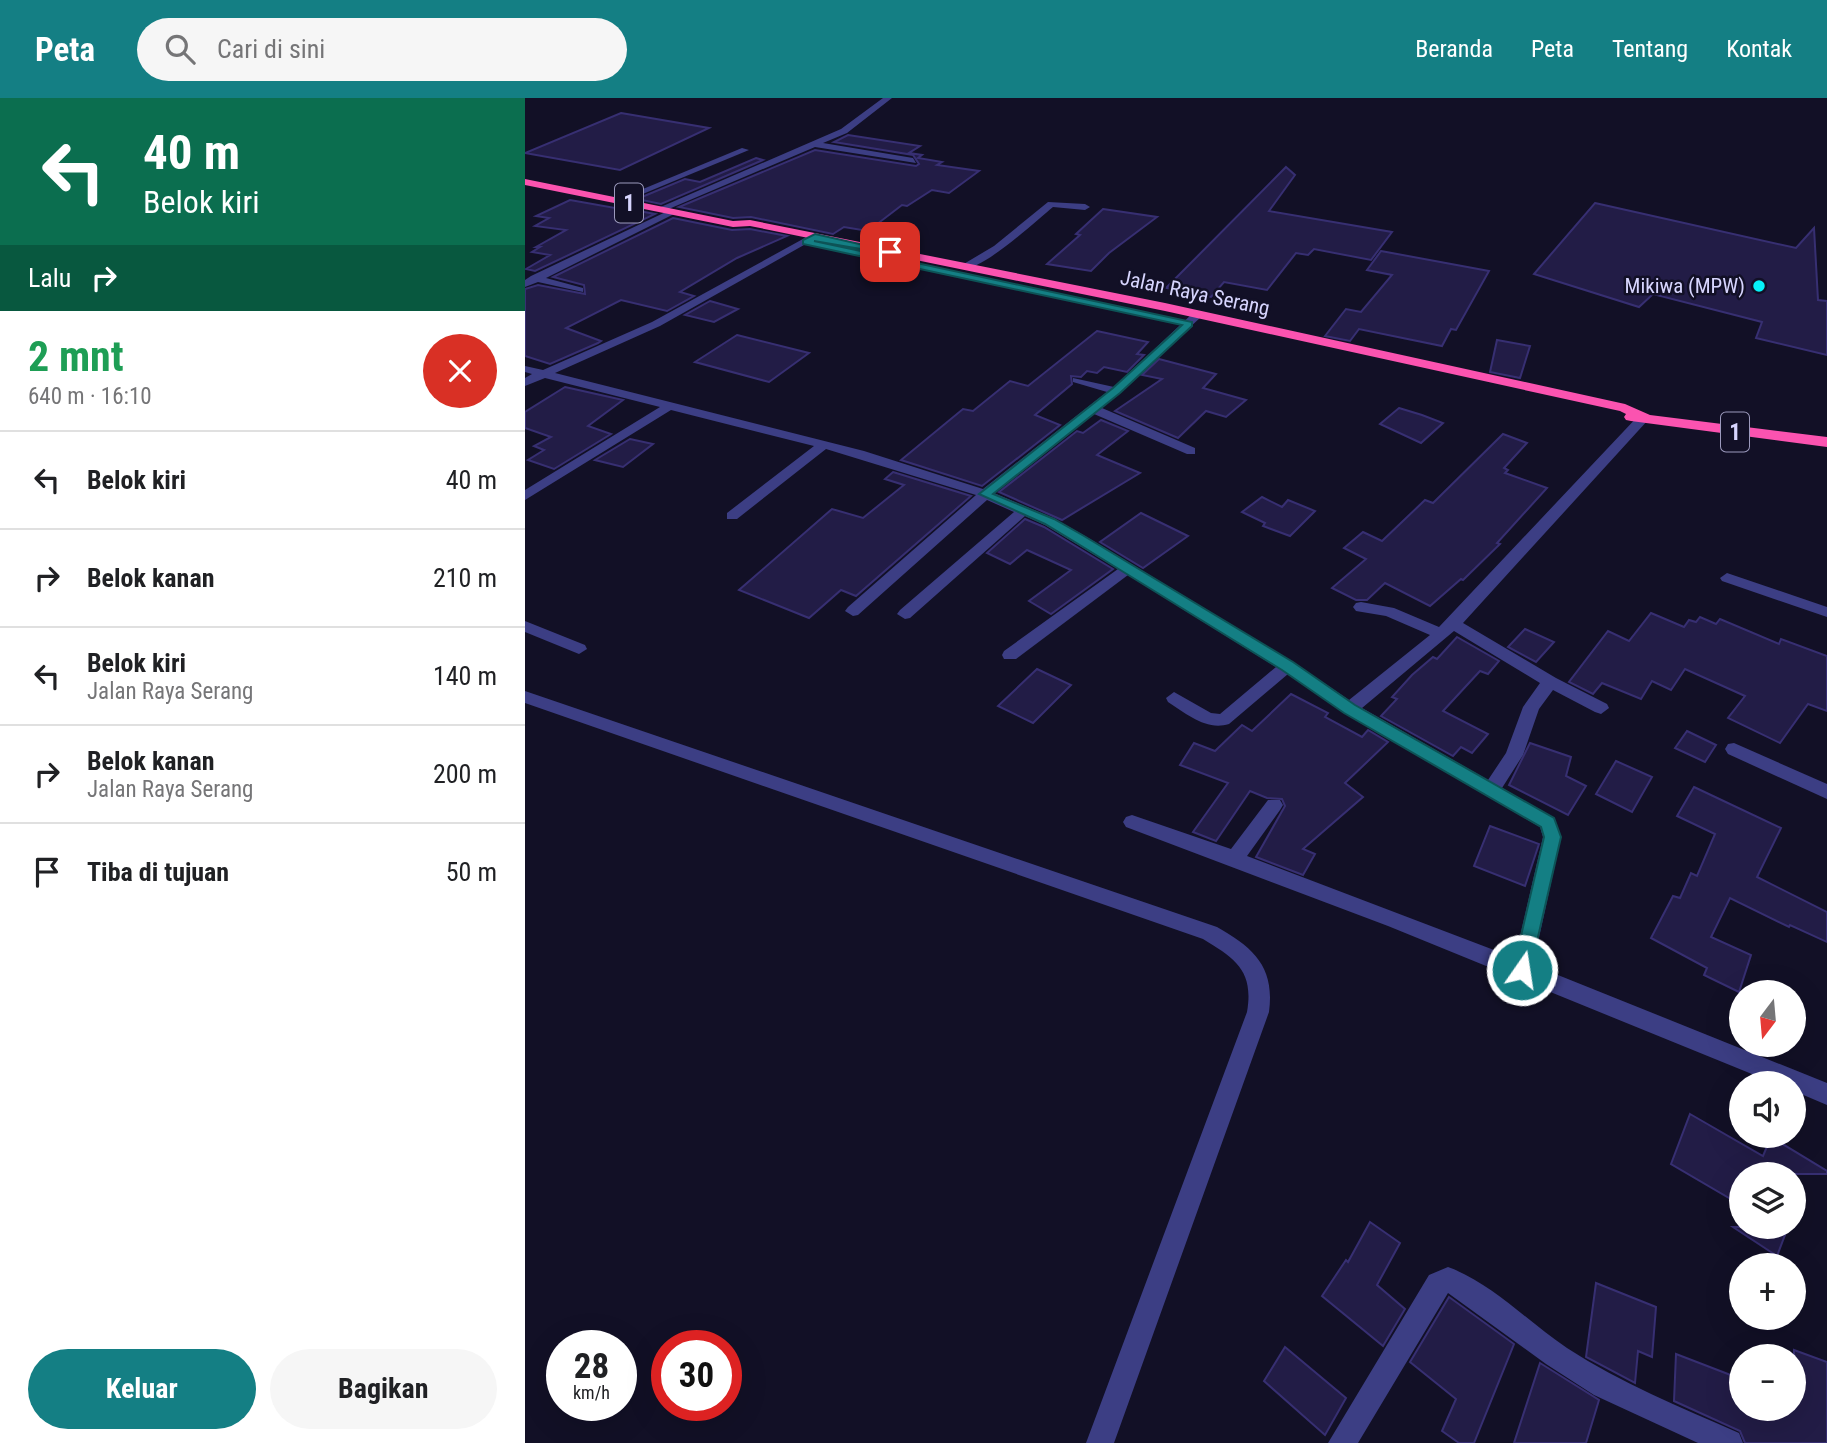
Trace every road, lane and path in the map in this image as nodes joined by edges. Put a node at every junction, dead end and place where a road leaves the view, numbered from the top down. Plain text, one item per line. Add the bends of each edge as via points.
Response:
1 (888, 98) edge
2 (814, 144) junction
3 (745, 150) dead end
4 (913, 161) dead end
5 (525, 182) edge
6 (618, 201) junction
7 (1085, 208) dead end
8 (661, 209) junction
9 (675, 211) junction
10 (811, 239) junction
11 (966, 267) junction
12 (530, 281) edge
13 (579, 290) dead end
14 (1193, 319) junction
15 (525, 369) edge
16 (541, 374) junction
17 (1077, 380) dead end
18 (525, 382) edge
19 (1116, 391) junction
20 (671, 405) junction
21 (1093, 409) junction
22 (1644, 417) junction
23 (1827, 442) edge
24 (824, 445) junction
25 (1191, 451) dead end
26 (985, 494) junction
27 (525, 496) edge
28 (1023, 511) junction
29 (732, 516) dead end
30 (1127, 569) junction
31 (1727, 578) dead end
32 (1361, 607) dead end
33 (853, 611) dead end
34 (1827, 612) edge
35 (905, 614) dead end
36 (525, 626) edge
37 (1446, 628) junction
38 (579, 649) dead end
39 (1010, 655) dead end
40 (1287, 666) junction
41 (1550, 682) junction
42 (525, 697) edge
43 (1174, 698) dead end
44 (1601, 708) dead end
45 (1350, 709) junction
46 (1734, 749) dead end
47 (1490, 791) junction
48 (1827, 792) edge
49 (1275, 804) dead end
50 (1132, 822) dead end
51 (1235, 858) junction
52 (1522, 970) junction
53 (1827, 1094) edge
54 (1100, 1443) edge
55 (1342, 1443) edge
56 (1729, 1443) edge

1 - 2 street via 844,131
2 - 4 street
2 - 8 street
3 - 6 street
5 - 6 highway, Jalan Raya Serang / 1
6 - 8 highway, Jalan Raya Serang / 1
7 - 11 street via 1051,204
8 - 9 highway, Jalan Raya Serang / 1
9 - 10 highway, Jalan Raya Serang / 1 via 741,229
9 - 12 street
10 - 11 highway, Jalan Raya Serang / 1
10 - 14 highway, Jalan Raya Serang / 1
10 - 16 street via 656,324
11 - 14 highway, Jalan Raya Serang / 1
12 - 13 street
14 - 19 street
14 - 22 highway, Jalan Raya Serang / 1 via 1604,414
15 - 16 street
16 - 18 street
16 - 20 street
17 - 19 street
19 - 21 street
20 - 24 street
20 - 27 street
21 - 25 street
21 - 26 street
22 - 23 highway, Jalan Raya Serang / 1
22 - 37 street
24 - 26 street
24 - 29 street
26 - 28 street
26 - 33 street
28 - 30 street via 1060,527
28 - 35 street
30 - 39 street
30 - 40 street
31 - 34 street
32 - 37 street
36 - 38 street
37 - 41 street
37 - 45 street
40 - 43 street via 1223,720 1207,719
40 - 45 street
41 - 44 street
41 - 47 street via 1531,707 1514,755
42 - 54 street via 1210,933 1246,958 1260,985 1258,1012
45 - 47 street
46 - 48 street
47 - 52 street via 1548,823 1552,837
49 - 51 street
50 - 51 street
51 - 52 street
52 - 53 street
55 - 56 street via 1438,1284 1448,1280 1603,1386

